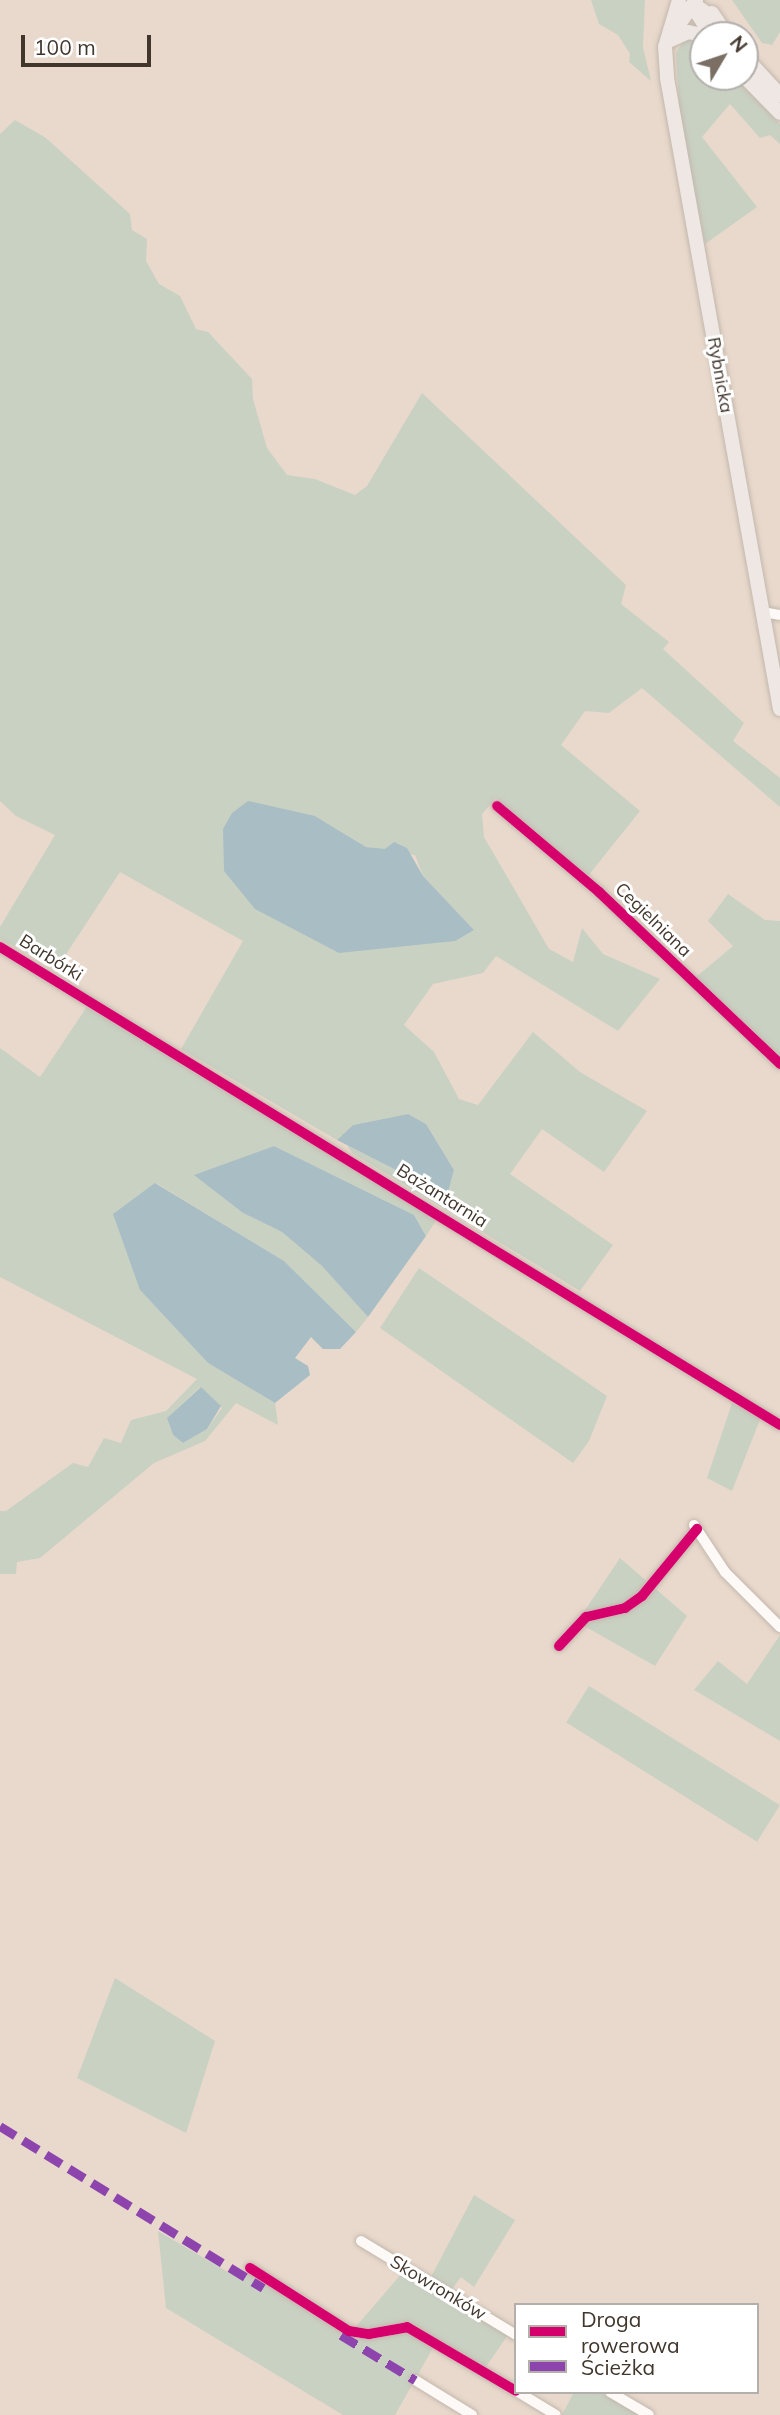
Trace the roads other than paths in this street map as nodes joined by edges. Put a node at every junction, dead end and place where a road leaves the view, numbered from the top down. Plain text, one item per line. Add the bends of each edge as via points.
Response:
1 (678, 0) edge
2 (695, 2) edge
3 (676, 21) junction
4 (704, 21) edge
5 (717, 21) edge
6 (689, 32) edge
7 (667, 41) junction
8 (759, 72) edge
9 (759, 91) edge
10 (780, 94) edge
11 (780, 113) edge
12 (763, 612) junction
13 (780, 615) edge
14 (780, 709) edge
15 (497, 806) dead end
16 (0, 947) edge
17 (84, 1000) joint
18 (780, 1064) edge
19 (780, 1425) edge
20 (780, 1627) edge
21 (559, 1646) dead end
22 (361, 2241) dead end
23 (250, 2269) dead end
24 (514, 2334) edge
25 (415, 2380) dead end
26 (514, 2390) edge
27 (520, 2394) edge
28 (613, 2394) edge
29 (472, 2415) edge
30 (556, 2415) edge
31 (649, 2415) edge

1 - 3 main road, Rybnicka
2 - 3 main road
2 - 4 main road
2 - 5 main road
3 - 7 main road, Rybnicka
6 - 7 main road
7 - 12 main road, Rybnicka via 667,78
8 - 10 main road
9 - 11 main road
12 - 13 street
12 - 14 main road, Rybnicka
15 - 18 street, Cegielniana via 599,892
16 - 17 street, Barbórki
17 - 19 street, Bażantarnia
20 - 21 street via 725,1572 695,1526 642,1595 625,1608 586,1617
22 - 24 street, Skowronków
23 - 26 street via 349,2331 369,2334 407,2327
25 - 29 street
27 - 30 street
28 - 31 street

